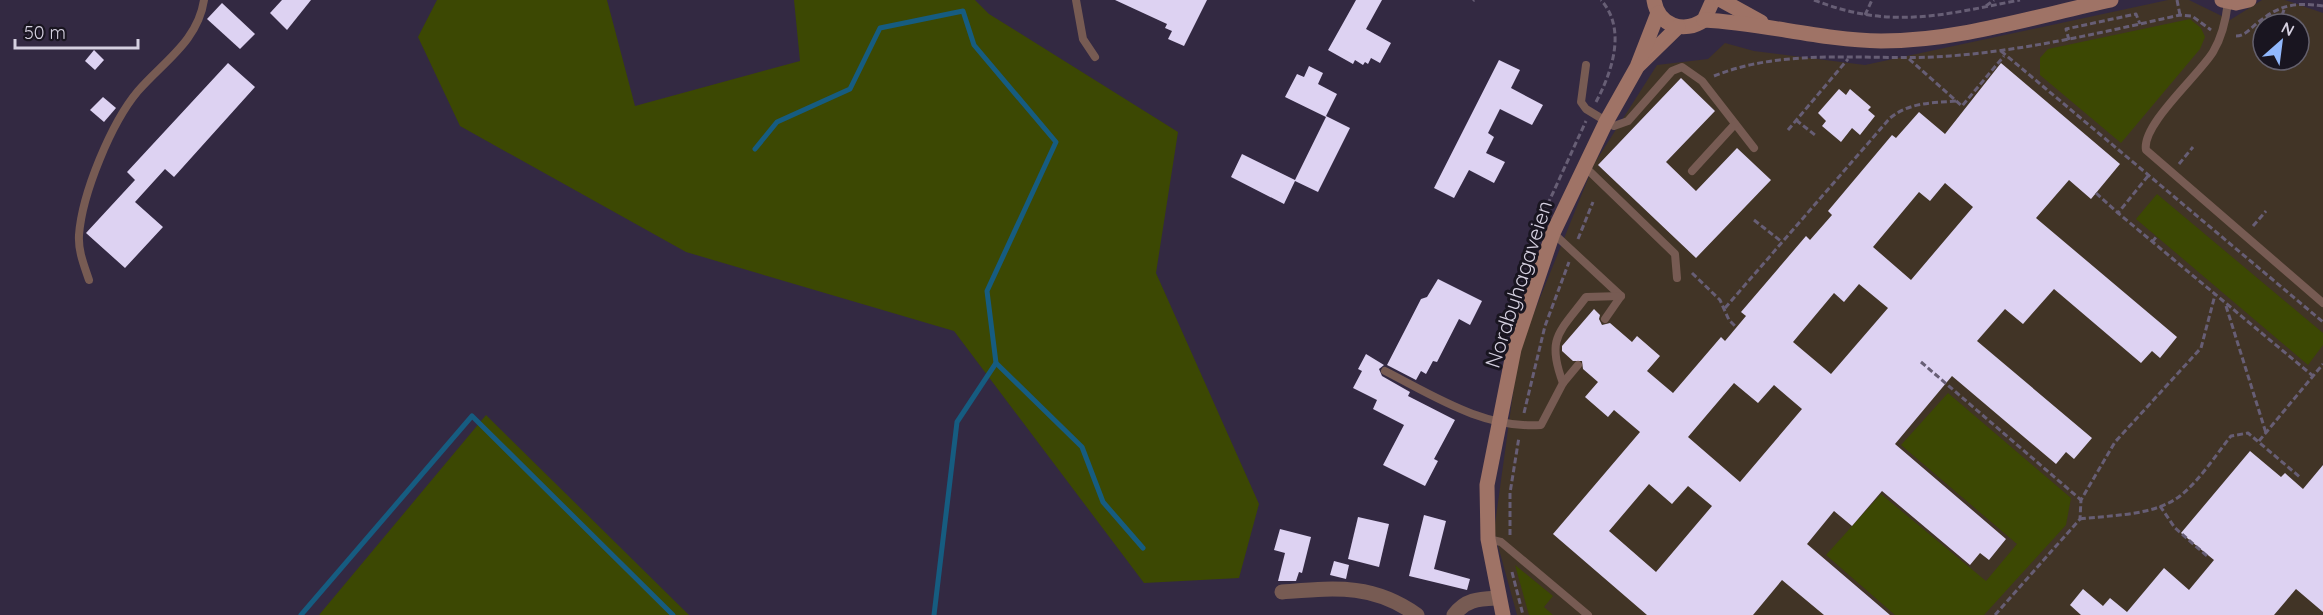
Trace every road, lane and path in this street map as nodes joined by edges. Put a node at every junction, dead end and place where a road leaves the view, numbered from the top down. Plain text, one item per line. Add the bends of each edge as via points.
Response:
1 (204, 0) edge
2 (1076, 0) edge
3 (1601, 0) edge
4 (1713, 0) edge
5 (1721, 0) edge
6 (1814, 0) edge
7 (1872, 0) edge
8 (1994, 0) edge
9 (2019, 0) edge
10 (2111, 0) edge
11 (2177, 0) edge
12 (2249, 0) edge
13 (2225, 1) edge
14 (2295, 1) edge
15 (1656, 6) edge
16 (2323, 6) edge
17 (1984, 7) junction
18 (2284, 7) junction
19 (2283, 12) edge
20 (1864, 15) junction
21 (2180, 15) dead end
22 (1704, 20) junction
23 (2140, 24) dead end
24 (1766, 25) junction
25 (1678, 27) junction
26 (2236, 36) dead end
27 (2068, 40) dead end
28 (2001, 51) dead end
29 (2004, 56) junction
30 (1095, 57) dead end
31 (1908, 58) dead end
32 (1848, 59) dead end
33 (1586, 65) dead end
34 (1637, 67) junction
35 (1957, 101) junction
36 (1591, 112) junction
37 (1796, 120) junction
38 (1606, 122) junction
39 (1735, 124) junction
40 (1788, 130) dead end
41 (1815, 135) dead end
42 (1754, 148) dead end
43 (1584, 166) junction
44 (1692, 171) dead end
45 (2148, 176) junction
46 (2096, 193) dead end
47 (2118, 213) junction
48 (1754, 220) dead end
49 (1537, 232) dead end
50 (1553, 233) junction
51 (2157, 236) dead end
52 (1782, 242) junction
53 (2152, 242) junction
54 (1692, 273) dead end
55 (1677, 278) dead end
56 (89, 280) dead end
57 (2214, 295) junction
58 (1621, 296) junction
59 (2323, 303) edge
60 (2226, 304) junction
61 (1725, 308) junction
62 (1605, 319) dead end
63 (2323, 322) edge
64 (1735, 326) dead end
65 (2287, 347) dead end
66 (2283, 351) junction
67 (1921, 362) dead end
68 (2323, 364) edge
69 (1578, 366) dead end
70 (1385, 371) dead end
71 (2313, 376) junction
72 (1563, 383) junction
73 (1499, 423) junction
74 (2266, 433) junction
75 (2259, 441) junction
76 (2301, 478) dead end
77 (2081, 500) junction
78 (2160, 506) junction
79 (2080, 519) junction
80 (1488, 539) junction
81 (2207, 556) dead end
82 (1282, 592) dead end
83 (1498, 598) junction
84 (1417, 615) edge
85 (1454, 615) edge
86 (1503, 615) edge
87 (1588, 615) edge
88 (1995, 615) edge

1 - 56 lane via 190,37 137,92 115,125 100,158 79,234
2 - 30 lane via 1083,39
3 - 36 path via 1614,25 1614,59
4 - 22 street
5 - 24 street
6 - 20 path
7 - 20 path
8 - 17 path
9 - 17 path
10 - 24 street via 1959,33 1896,40 1832,38
11 - 21 path
12 - 13 street
13 - 59 lane via 2222,33 2213,52 2148,133 2146,150
14 - 16 path
14 - 18 path
15 - 25 street via 1666,22
15 - 34 street, Nordbyhagaveien
17 - 20 path via 1908,19
18 - 19 path
18 - 26 path
22 - 24 street
22 - 25 street via 1692,27
23 - 27 path via 2136,14 2066,29
25 - 34 street, Nordbyhagaveien
28 - 29 path
29 - 35 path via 1962,106
29 - 45 path
31 - 35 path
32 - 37 path
33 - 36 lane via 1581,97
34 - 38 street, Nordbyhagaveien
35 - 52 path via 1916,104 1890,118
36 - 38 lane
36 - 49 path via 1543,211
37 - 40 path
37 - 41 path
38 - 39 lane via 1614,126 1628,121 1672,70 1682,67 1702,81
38 - 43 street, Nordbyhagaveien
39 - 42 lane
39 - 44 lane
43 - 50 street, Nordbyhagaveien
43 - 55 lane via 1675,254
45 - 47 path
45 - 63 path
46 - 47 path
47 - 53 path
48 - 52 path
50 - 58 lane
50 - 73 street, Nordbyhagaveien via 1514,349
51 - 53 path
52 - 61 path
53 - 57 path
54 - 61 path
57 - 60 path
57 - 77 path via 2201,348 2115,442
58 - 62 lane
58 - 72 lane via 1586,297 1556,338 1554,358
60 - 66 path
60 - 74 path
61 - 64 path
65 - 66 path
66 - 71 path
67 - 77 path
68 - 71 path
69 - 72 lane
70 - 73 lane
71 - 74 path
72 - 73 lane via 1541,425
73 - 80 street, Nordbyhagaveien via 1487,485
74 - 75 path
75 - 76 path
75 - 78 path via 2248,433 2231,436 2179,496
77 - 79 path
78 - 79 path
78 - 81 path via 2175,528
79 - 88 path
80 - 83 street, Nordbyhagaveien
80 - 87 lane via 1501,542
82 - 84 street via 1325,588 1369,591 1396,600
83 - 85 street via 1462,604
83 - 86 street, Nordbyhagaveien

